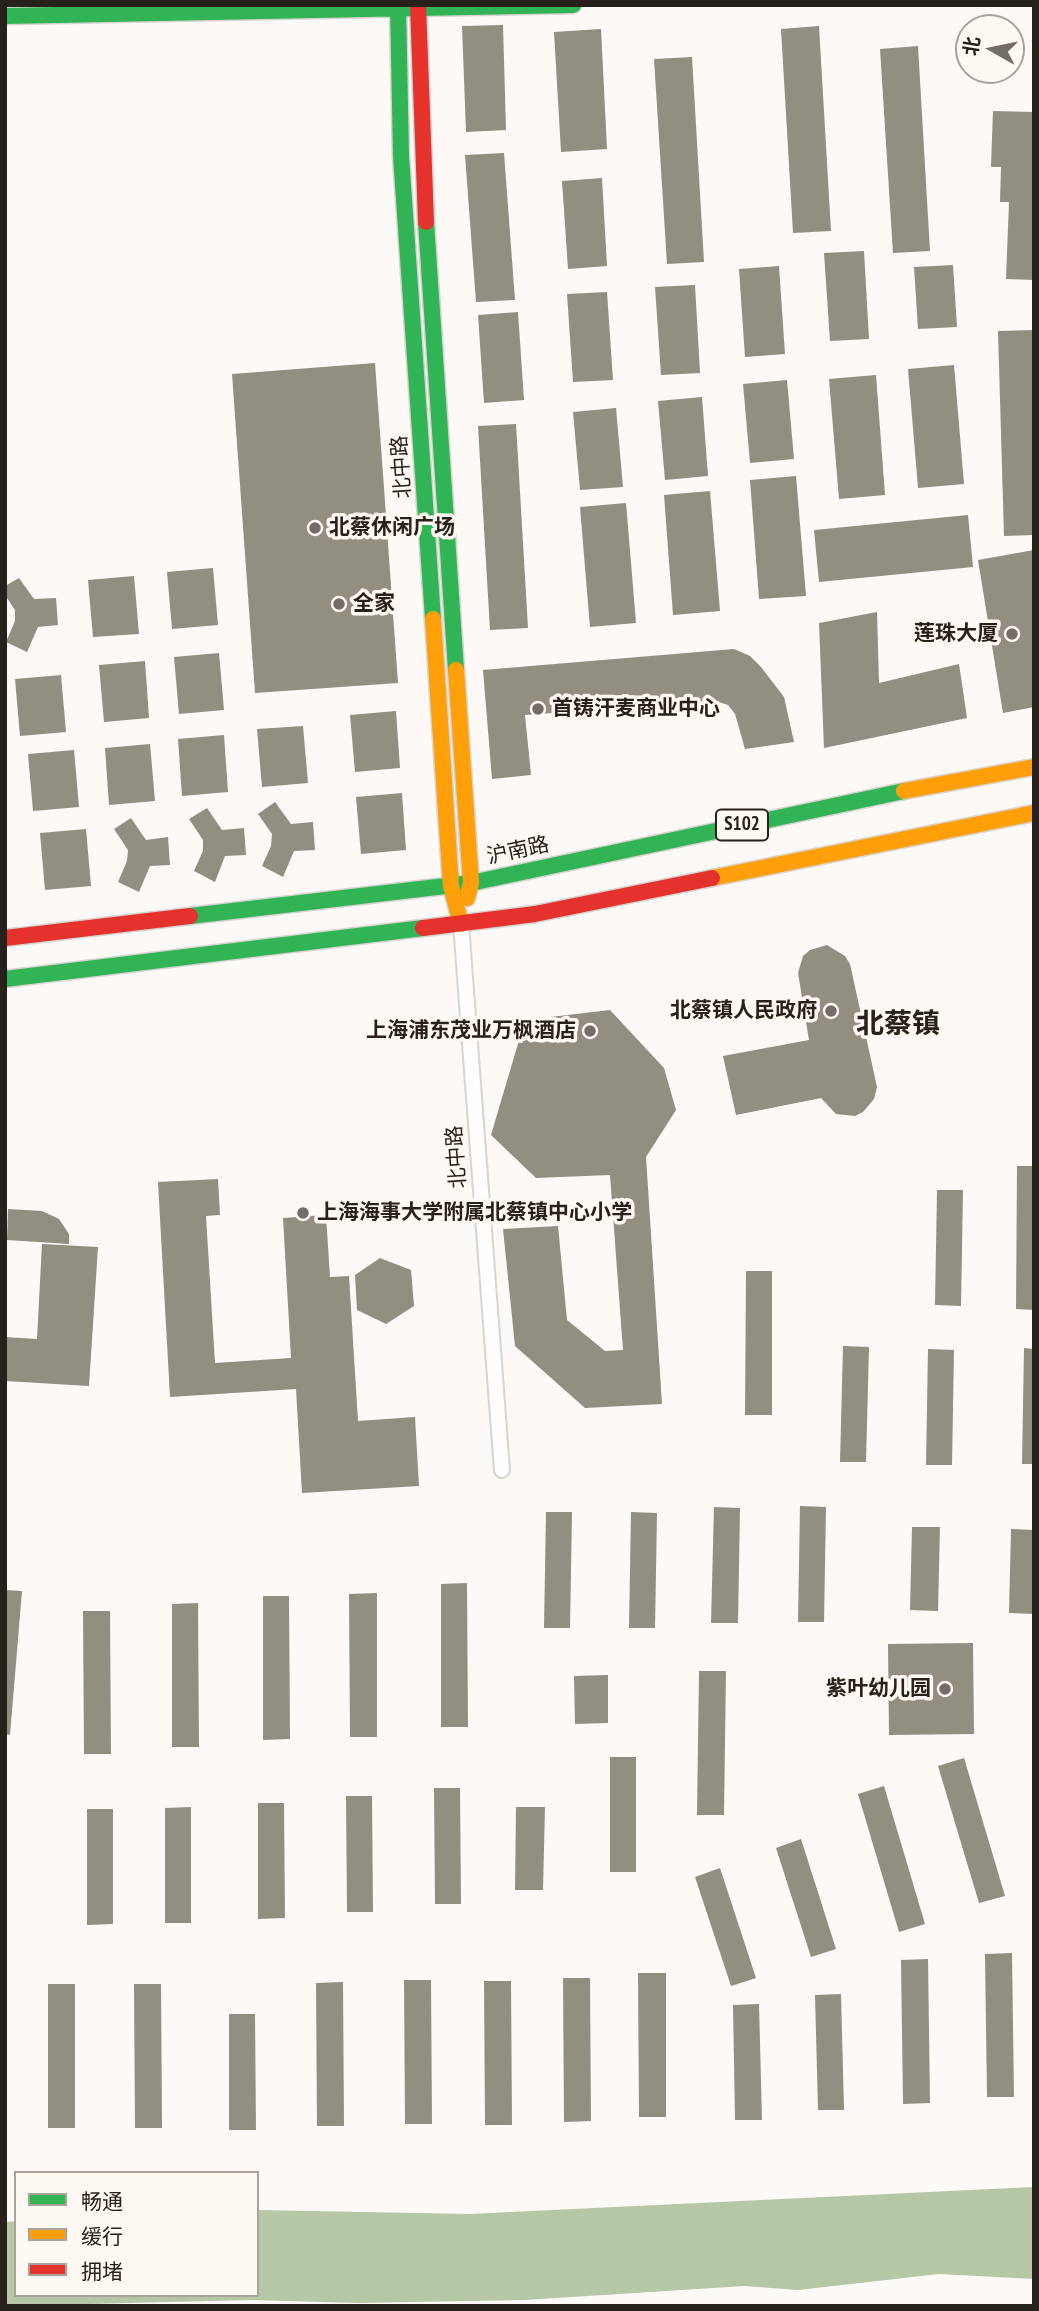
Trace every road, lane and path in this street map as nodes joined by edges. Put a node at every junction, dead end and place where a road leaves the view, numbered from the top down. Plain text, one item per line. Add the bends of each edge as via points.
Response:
1 (573, 5) edge
2 (418, 6) edge
3 (398, 7) edge
4 (5, 16) edge
5 (1034, 767) edge
6 (1034, 813) edge
7 (471, 883) junction
8 (451, 886) junction
9 (461, 924) junction
10 (5, 938) edge
11 (5, 979) edge
12 (502, 1470) dead end

1 - 2 street
2 - 3 street
2 - 7 street, 北中路 via 421,155
3 - 4 street
3 - 8 street, 北中路 via 401,156
5 - 7 street, 沪南路 / S102
6 - 9 street, S102 via 535,914
7 - 8 street, 沪南路 / S102
7 - 9 street, 北中路
8 - 9 street, 北中路
8 - 10 street, 沪南路 / S102
9 - 11 street, S102
9 - 12 street, 北中路

